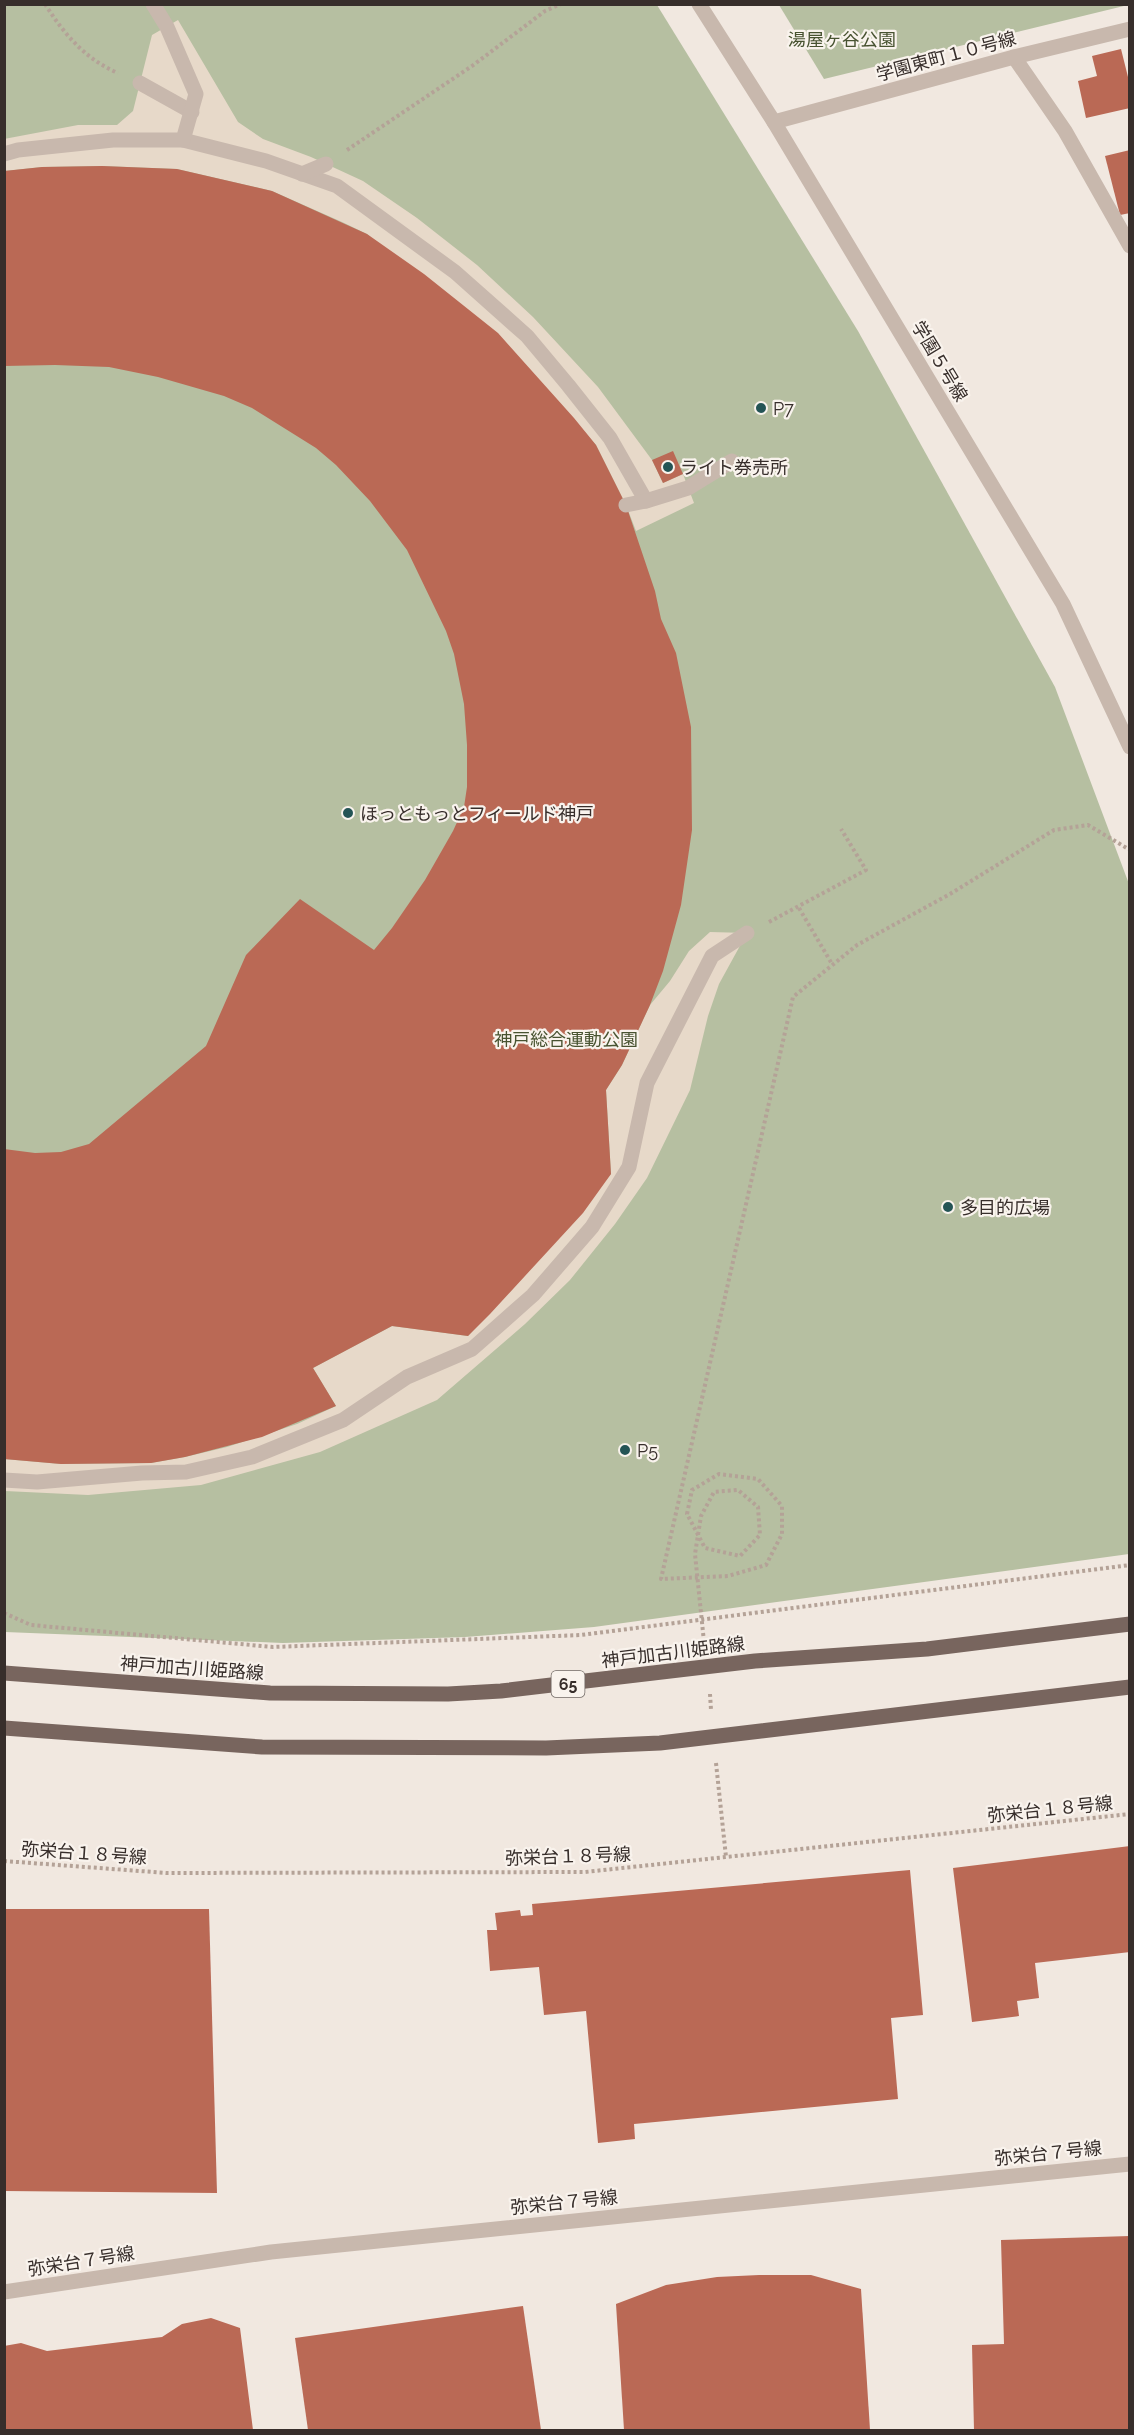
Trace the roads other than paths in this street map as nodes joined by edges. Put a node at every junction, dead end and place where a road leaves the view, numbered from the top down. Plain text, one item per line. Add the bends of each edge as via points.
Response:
1 (153, 4) edge
2 (699, 4) edge
3 (1130, 29) edge
4 (1014, 57) junction
5 (140, 83) road end
6 (192, 112) junction
7 (774, 122) junction
8 (183, 140) junction
9 (4, 154) edge
10 (326, 164) road end
11 (302, 174) junction
12 (1127, 237) edge
13 (732, 461) dead end
14 (646, 501) junction
15 (626, 505) dead end
16 (1130, 747) edge
17 (747, 933) road end
18 (4, 1480) edge
19 (1130, 1624) edge
20 (4, 1673) edge
21 (1130, 1687) edge
22 (4, 1728) edge
23 (1130, 2164) edge
24 (4, 2292) edge

1 - 6 street via 196,94
2 - 7 street, 学園５号線
3 - 4 street, 学園東町１０号線
4 - 7 street, 学園東町１０号線
4 - 12 street via 1065,131
5 - 6 street
6 - 8 street
7 - 16 street, 学園５号線 via 1063,604
8 - 9 street via 113,140
8 - 11 street via 266,160
10 - 11 street
11 - 14 street via 337,186 396,228 456,272 527,336 610,438
13 - 14 street via 688,488
14 - 15 street
17 - 18 street via 711,956 647,1083 629,1167 592,1227 533,1295 472,1349 407,1377 343,1420 252,1457 186,1472 37,1482
19 - 20 main road, 神戸加古川姫路線 / 65 via 927,1649 755,1661 448,1695 270,1693
21 - 22 main road via 660,1743 546,1748 262,1747
23 - 24 street, 弥栄台７号線 via 271,2252

